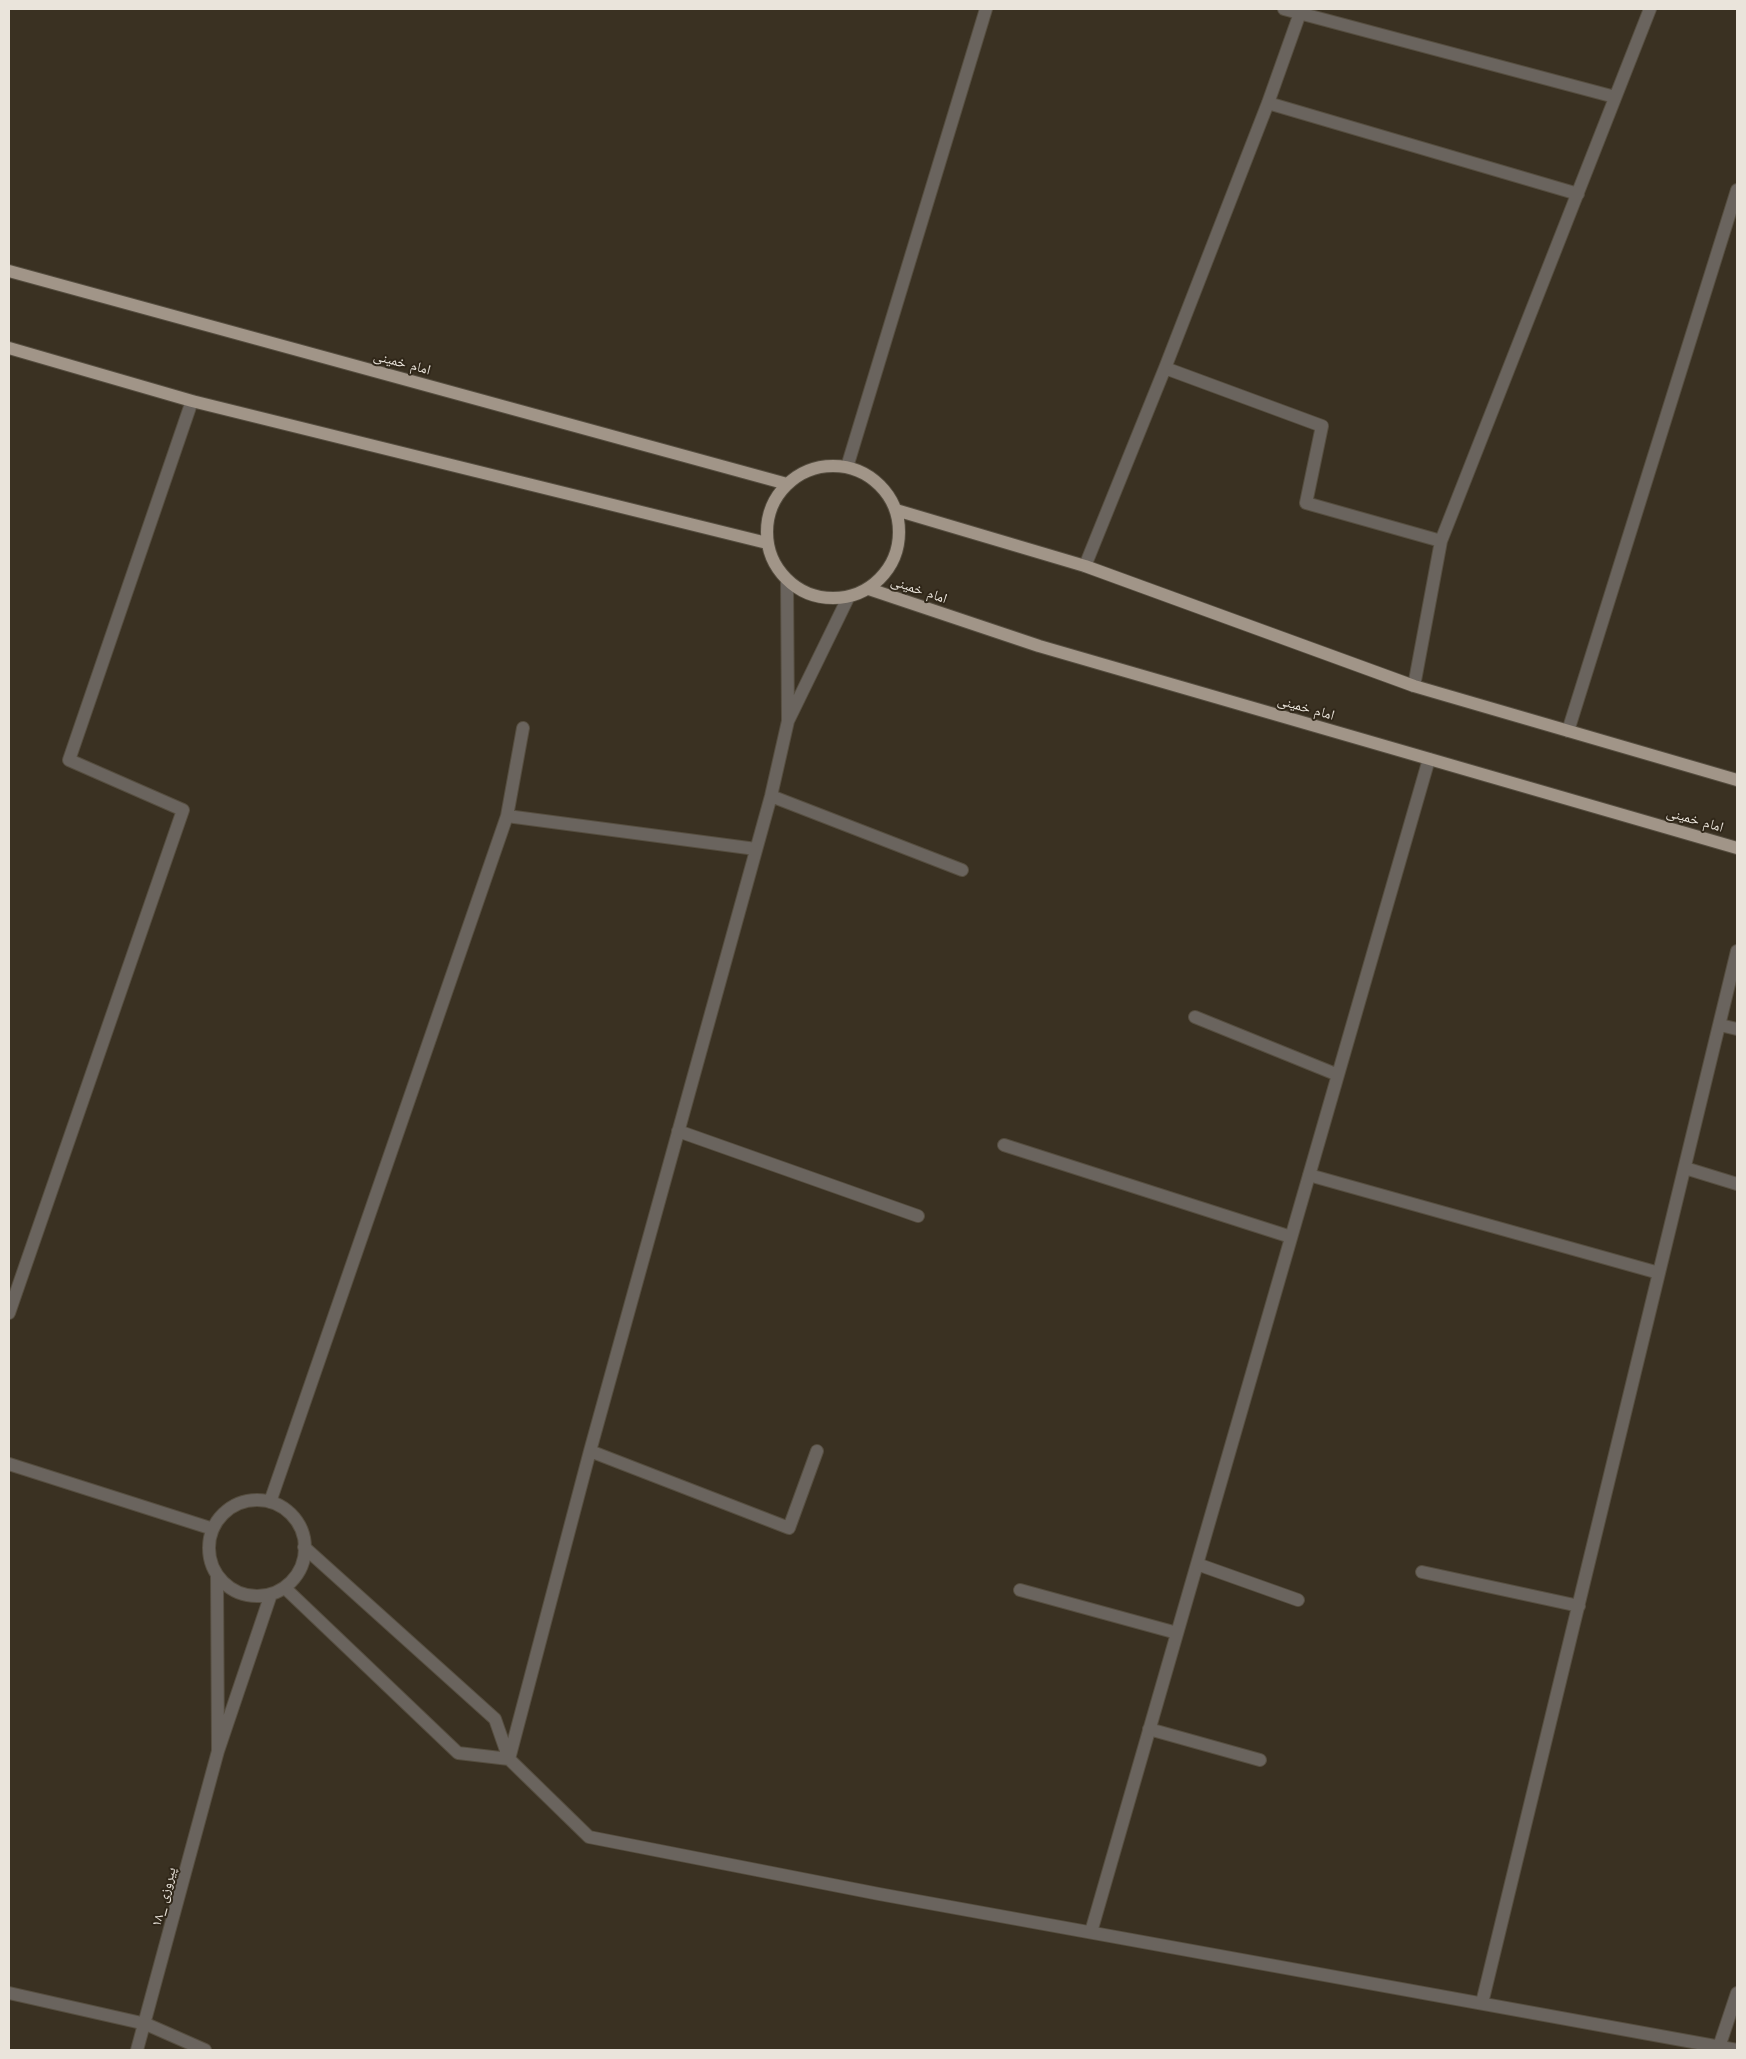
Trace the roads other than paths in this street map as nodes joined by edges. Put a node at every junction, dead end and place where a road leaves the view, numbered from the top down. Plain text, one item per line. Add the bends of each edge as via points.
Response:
1 (986, 9) edge
2 (1284, 9) edge
3 (1650, 9) edge
4 (1300, 13) junction
5 (1616, 97) junction
6 (1268, 103) junction
7 (1737, 190) edge
8 (1578, 194) junction
9 (9, 271) edge
10 (9, 348) edge
11 (1165, 368) junction
12 (192, 401) junction
13 (847, 467) junction
14 (787, 484) junction
15 (896, 510) junction
16 (1441, 541) junction
17 (767, 543) junction
18 (1085, 566) junction
19 (787, 580) junction
20 (869, 589) junction
21 (848, 598) junction
22 (1414, 686) junction
23 (788, 721) junction
24 (523, 728) dead end
25 (1568, 731) junction
26 (1429, 759) junction
27 (1737, 780) edge
28 (771, 796) junction
29 (507, 816) junction
30 (1737, 848) edge
31 (756, 849) junction
32 (962, 870) dead end
33 (1737, 951) edge
34 (1195, 1017) dead end
35 (1720, 1024) junction
36 (1737, 1029) edge
37 (1338, 1075) junction
38 (678, 1131) junction
39 (1004, 1144) dead end
40 (1685, 1168) junction
41 (1309, 1175) junction
42 (1737, 1184) edge
43 (918, 1216) dead end
44 (1292, 1237) junction
45 (1659, 1273) junction
46 (9, 1313) edge
47 (590, 1451) junction
48 (817, 1451) dead end
49 (9, 1464) edge
50 (270, 1502) junction
51 (213, 1529) junction
52 (304, 1547) junction
53 (1197, 1564) junction
54 (1422, 1572) dead end
55 (217, 1576) junction
56 (285, 1588) junction
57 (1020, 1590) dead end
58 (271, 1594) junction
59 (1298, 1600) dead end
60 (1578, 1606) junction
61 (1177, 1633) junction
62 (1149, 1729) junction
63 (218, 1751) junction
64 (509, 1759) junction
65 (1260, 1760) dead end
66 (1091, 1932) junction
67 (1737, 1992) edge
68 (9, 1993) edge
69 (1482, 2003) junction
70 (146, 2024) junction
71 (1719, 2047) junction
72 (138, 2050) edge
73 (205, 2050) edge
74 (1737, 2050) edge

1 - 13 street
2 - 4 street
3 - 5 street
4 - 5 street
4 - 6 street
5 - 8 street
6 - 8 street
6 - 11 street
7 - 25 street
8 - 16 street
9 - 14 main road, امام خمینی
10 - 12 main road
11 - 16 street via 1322,426 1306,503
11 - 18 street
12 - 17 main road
12 - 46 street via 70,760 183,810
13 - 14 main road via 825,466 805,471
13 - 15 main road via 868,475 885,490
14 - 17 main road via 774,500 769,514
15 - 18 main road
15 - 20 main road via 900,532 896,554 886,573
16 - 22 street
17 - 19 main road via 774,563
18 - 22 main road
19 - 21 main road via 804,593 826,599
19 - 23 street
20 - 21 main road
20 - 26 main road, امام خمینی via 1039,646
21 - 23 street
22 - 25 main road
23 - 28 street
24 - 29 street
25 - 27 main road
26 - 30 main road, امام خمینی
26 - 37 street
28 - 31 street
28 - 32 street
29 - 31 street
29 - 50 street
31 - 38 street
33 - 35 street
34 - 37 street
35 - 36 street
35 - 40 street
37 - 41 street
38 - 43 street
38 - 47 street
39 - 44 street
40 - 42 street
40 - 45 street
41 - 44 street
41 - 45 street
44 - 53 street
45 - 60 street
47 - 48 street via 790,1528
47 - 64 street
49 - 51 street
50 - 51 street via 250,1500 234,1505
50 - 52 street via 282,1506 294,1517 302,1531
51 - 55 street via 208,1545 210,1561
52 - 56 street via 303,1562
52 - 64 street via 496,1718
53 - 59 street
53 - 61 street
54 - 60 street
55 - 58 street via 241,1594 256,1597
55 - 63 street
56 - 58 street
56 - 64 street via 458,1753
57 - 61 street
58 - 63 street
60 - 69 street
61 - 62 street
62 - 65 street
62 - 66 street
63 - 70 street, پیروزی _۱۸
64 - 66 street via 589,1837
66 - 69 street
67 - 71 street
68 - 70 street
69 - 71 street
70 - 72 street, پیروزی _۱۸
70 - 73 street
71 - 74 street

